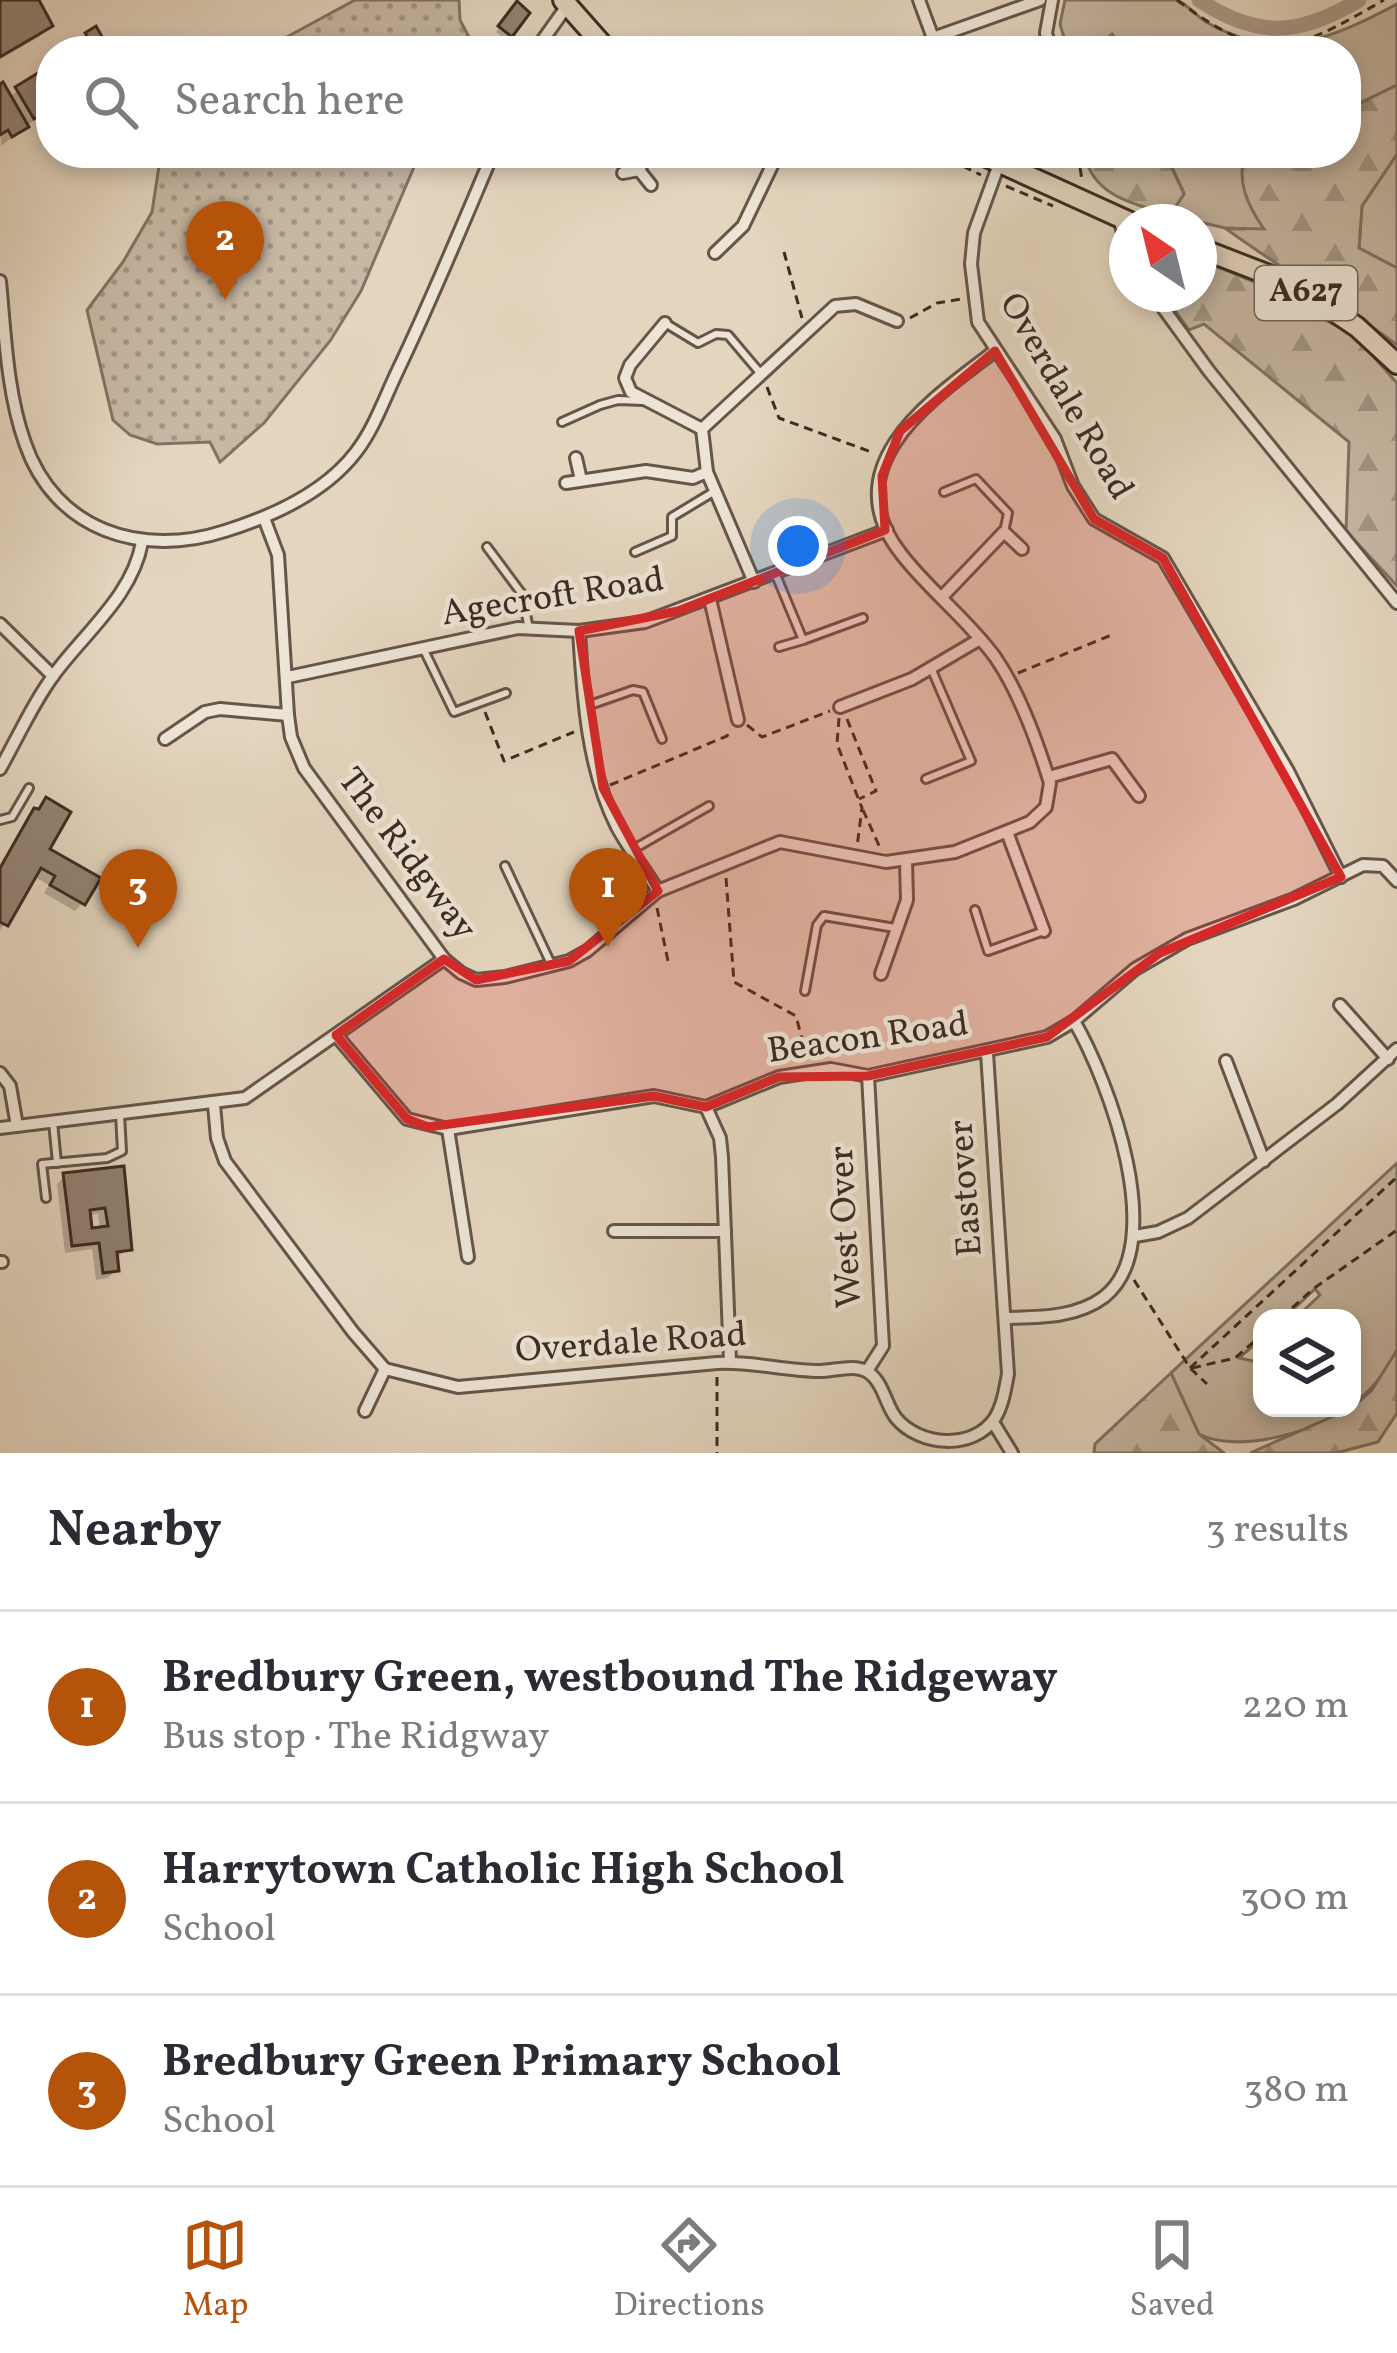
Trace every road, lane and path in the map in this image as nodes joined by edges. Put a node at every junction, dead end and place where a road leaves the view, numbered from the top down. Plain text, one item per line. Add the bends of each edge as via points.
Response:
1 (919, 0) edge
2 (1040, 0) edge
3 (1052, 0) edge
4 (1177, 0) edge
5 (1384, 0) edge
6 (565, 3) edge
7 (545, 36) edge
8 (595, 36) edge
9 (932, 36) edge
10 (939, 36) edge
11 (1047, 36) edge
12 (1235, 36) edge
13 (1321, 36) edge
14 (487, 168) edge
15 (771, 168) edge
16 (983, 168) edge
17 (992, 168) edge
18 (1080, 168) edge
19 (639, 170) joint
20 (623, 172) dead end
21 (996, 172) junction
22 (651, 185) dead end
23 (1082, 188) dead end
24 (1109, 214) edge
25 (784, 252) dead end
26 (716, 253) dead end
27 (1217, 255) edge
28 (0, 281) edge
29 (973, 297) junction
30 (1166, 312) edge
31 (897, 321) joint
32 (665, 322) joint
33 (810, 329) junction
34 (995, 351) junction
35 (1397, 364) edge
36 (761, 374) junction
37 (646, 399) junction
38 (562, 422) dead end
39 (702, 429) junction
40 (577, 458) dead end
41 (887, 458) junction
42 (707, 472) junction
43 (581, 481) junction
44 (566, 483) dead end
45 (716, 491) junction
46 (944, 492) dead end
47 (264, 518) junction
48 (887, 530) junction
49 (1004, 532) junction
50 (142, 542) junction
51 (487, 547) dead end
52 (1022, 549) dead end
53 (635, 552) dead end
54 (776, 575) junction
55 (754, 582) junction
56 (942, 597) junction
57 (710, 598) junction
58 (1397, 603) edge
59 (863, 618) dead end
60 (0, 624) edge
61 (529, 628) junction
62 (579, 631) junction
63 (1114, 634) dead end
64 (980, 639) junction
65 (803, 640) junction
66 (779, 647) dead end
67 (423, 648) junction
68 (931, 668) junction
69 (1004, 670) junction
70 (53, 676) junction
71 (288, 677) junction
72 (506, 693) dead end
73 (482, 703) junction
74 (584, 706) junction
75 (840, 707) junction
76 (288, 716) junction
77 (738, 720) junction
78 (587, 728) dead end
79 (165, 739) dead end
80 (662, 739) dead end
81 (0, 769) edge
82 (1048, 777) junction
83 (926, 779) dead end
84 (29, 788) dead end
85 (603, 788) junction
86 (1139, 796) dead end
87 (859, 799) junction
88 (709, 806) dead end
89 (862, 808) junction
90 (0, 820) edge
91 (1007, 832) junction
92 (629, 846) junction
93 (856, 856) junction
94 (906, 860) junction
95 (886, 862) junction
96 (720, 864) junction
97 (506, 866) dead end
98 (1341, 878) junction
99 (1397, 881) edge
100 (656, 893) junction
101 (975, 910) dead end
102 (898, 929) junction
103 (1044, 932) joint
104 (602, 938) junction
105 (444, 959) junction
106 (668, 961) dead end
107 (552, 966) junction
108 (881, 974) dead end
109 (805, 991) dead end
110 (1340, 1005) dead end
111 (1074, 1021) junction
112 (336, 1035) junction
113 (988, 1052) junction
114 (1392, 1054) edge
115 (1226, 1061) dead end
116 (810, 1071) junction
117 (0, 1073) edge
118 (868, 1076) junction
119 (214, 1105) junction
120 (706, 1107) junction
121 (120, 1114) junction
122 (53, 1122) junction
123 (16, 1126) junction
124 (0, 1128) edge
125 (448, 1129) junction
126 (1264, 1161) junction
127 (57, 1162) junction
128 (1397, 1178) edge
129 (46, 1198) dead end
130 (1397, 1230) edge
131 (614, 1231) dead end
132 (724, 1231) junction
133 (1136, 1236) junction
134 (480, 1245) dead end
135 (1127, 1269) junction
136 (1291, 1309) edge
137 (1006, 1318) junction
138 (1253, 1343) edge
139 (723, 1362) junction
140 (1190, 1368) junction
141 (385, 1369) junction
142 (867, 1371) junction
143 (1207, 1384) dead end
144 (365, 1411) dead end
145 (993, 1422) junction
146 (717, 1453) edge
147 (1012, 1453) edge

1 - 9 street
2 - 10 street
3 - 11 street
4 - 12 path
5 - 13 path
6 - 7 street
6 - 8 main road
14 - 47 street via 357,451
15 - 26 street via 743,226
16 - 21 path
17 - 21 main road
18 - 23 path
19 - 20 street
19 - 22 street
21 - 24 main road
21 - 29 street, Overdale Road via 974,233
25 - 33 path
27 - 35 main road, A627 via 1295,285
28 - 50 street via 24,441 39,474 85,523
29 - 31 path
29 - 34 street, Overdale Road
30 - 58 street
31 - 33 street via 856,304 835,306
32 - 36 lane via 698,343 728,335
32 - 37 street via 625,378
33 - 36 street
34 - 41 street via 918,410
34 - 98 street, Overdale Road via 1054,439 1094,519 1163,558
36 - 39 street
36 - 41 path via 779,418
37 - 38 lane via 618,400
37 - 39 street
39 - 42 street
40 - 43 street
41 - 48 street via 880,496
42 - 43 street
42 - 45 street
43 - 44 street
45 - 53 lane via 672,517 672,536
45 - 55 street
46 - 49 lane via 976,479 1008,513
47 - 50 street via 183,542
47 - 71 street, The Ridgway via 278,555
48 - 54 street, Agecroft Road
48 - 56 street
49 - 52 street
49 - 56 street
50 - 70 street via 124,589
51 - 61 lane via 522,593
54 - 55 street, Agecroft Road
54 - 65 lane
55 - 57 street, Agecroft Road
56 - 64 street
57 - 62 street, Agecroft Road via 645,622
57 - 77 street
59 - 65 lane
60 - 70 street
61 - 62 street, Agecroft Road
61 - 67 street, Agecroft Road
62 - 74 street
63 - 69 path via 1018,673 1014,665
64 - 68 street
64 - 69 street
65 - 66 lane
67 - 71 street, Agecroft Road
67 - 73 lane via 454,712
68 - 75 street
68 - 83 lane via 971,761
69 - 82 street
70 - 81 street
71 - 76 street, The Ridgway
72 - 73 lane
73 - 78 path via 504,761
74 - 80 lane via 643,692
74 - 85 street
75 - 77 path via 762,737
75 - 87 path via 837,744
75 - 87 path via 876,791
76 - 79 street via 220,709
76 - 105 street, The Ridgway via 307,774
77 - 85 path via 727,736
82 - 86 street via 1112,759
82 - 91 street, The Ridgway via 1046,807
84 - 90 lane via 12,817
85 - 92 street
87 - 89 path
88 - 92 lane
89 - 93 path
89 - 95 path
91 - 94 street, The Ridgway
91 - 103 street
92 - 100 street
92 - 104 path via 576,871
93 - 95 street, The Ridgway
93 - 96 street, The Ridgway via 780,842
94 - 95 street, The Ridgway
94 - 102 street
96 - 100 street, The Ridgway
96 - 116 path via 734,982 796,1016
97 - 107 lane
98 - 99 street via 1374,863
98 - 111 street, Beacon Road via 1160,953
100 - 104 street, The Ridgway
100 - 106 path
101 - 103 lane via 988,951
102 - 108 street
102 - 109 lane via 824,916
104 - 107 street, The Ridgway
105 - 107 street, The Ridgway via 476,980
105 - 112 street
110 - 114 street
111 - 113 street, Beacon Road
111 - 133 street via 1116,1119
112 - 119 street via 245,1099
112 - 125 street via 407,1119
113 - 118 street, Beacon Road
113 - 137 street, Eastover
114 - 126 street
115 - 126 street
116 - 118 street, Beacon Road
116 - 120 street, Beacon Road
117 - 123 street via 10,1085
118 - 142 street, West Over via 883,1346
119 - 121 street
119 - 141 street via 225,1161
120 - 125 street via 654,1096
120 - 132 street via 720,1138
121 - 122 street
121 - 127 lane via 117,1155
122 - 123 street
122 - 127 lane
123 - 124 street
125 - 134 street via 467,1252
126 - 133 street via 1188,1218
127 - 129 lane via 42,1164
128 - 140 path
130 - 136 path
131 - 132 street
132 - 139 street
133 - 135 street
135 - 137 street via 1081,1310
135 - 140 path
137 - 145 street via 1008,1374
138 - 140 path via 1235,1358
139 - 141 street, Overdale Road via 458,1387
139 - 142 street, Overdale Road
139 - 146 path
140 - 143 path
141 - 144 street
142 - 145 street via 914,1434 959,1441
145 - 147 street

